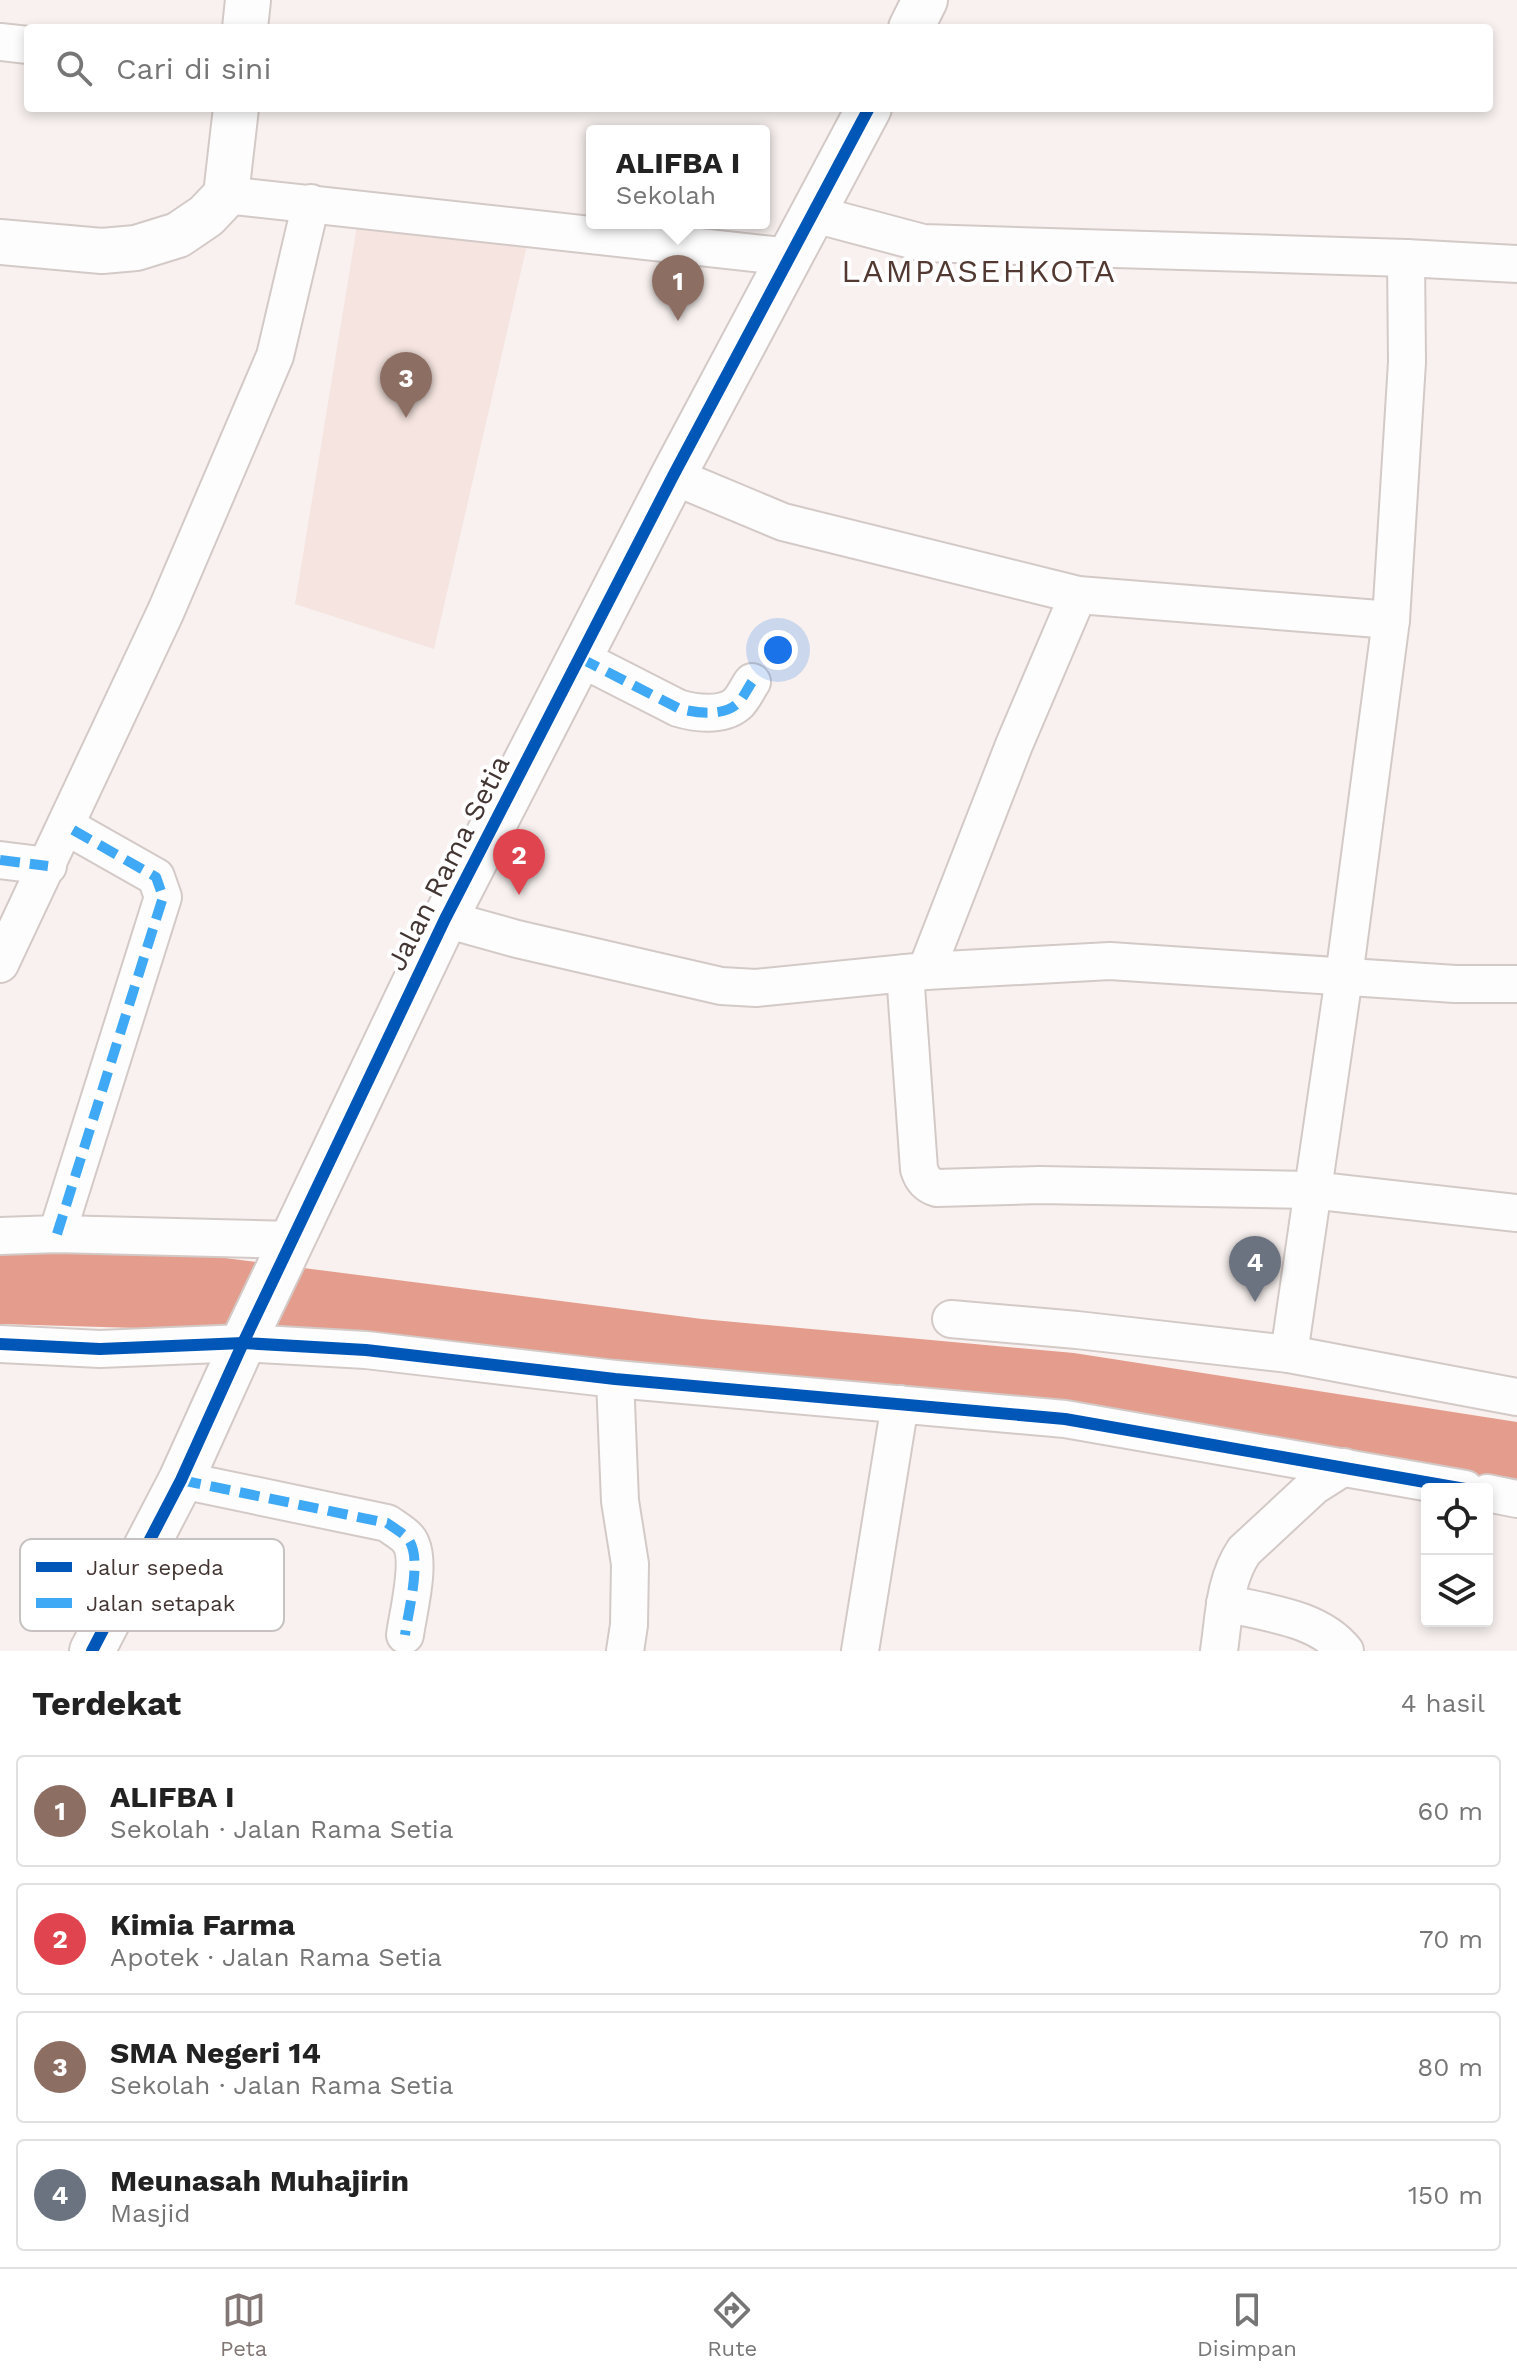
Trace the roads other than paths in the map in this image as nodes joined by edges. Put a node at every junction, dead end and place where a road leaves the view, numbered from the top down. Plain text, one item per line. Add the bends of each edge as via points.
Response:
1 (248, 0) edge
2 (925, 0) edge
3 (245, 24) edge
4 (913, 24) edge
5 (0, 42) edge
6 (24, 45) edge
7 (236, 112) edge
8 (867, 112) edge
9 (226, 195) junction
10 (311, 203) junction
11 (814, 214) junction
12 (0, 242) edge
13 (791, 257) junction
14 (1406, 258) junction
15 (1517, 264) edge
16 (673, 476) junction
17 (1078, 595) junction
18 (1391, 620) junction
19 (580, 658) junction
20 (752, 682) dead end
21 (66, 826) junction
22 (0, 860) edge
23 (48, 866) junction
24 (445, 919) junction
25 (0, 964) edge
26 (916, 972) junction
27 (1344, 977) junction
28 (1517, 984) edge
29 (1311, 1190) junction
30 (1517, 1213) edge
31 (57, 1234) junction
32 (0, 1236) edge
33 (291, 1244) junction
34 (951, 1319) dead end
35 (244, 1342) junction
36 (0, 1344) edge
37 (1289, 1354) junction
38 (615, 1379) junction
39 (1517, 1397) edge
40 (900, 1404) junction
41 (1344, 1467) junction
42 (181, 1480) junction
43 (1432, 1483) edge
44 (1493, 1494) edge
45 (1517, 1499) edge
46 (150, 1539) edge
47 (1225, 1603) junction
48 (102, 1631) edge
49 (405, 1635) dead end
50 (92, 1651) edge
51 (625, 1651) edge
52 (860, 1651) edge
53 (1219, 1651) edge
54 (1345, 1651) edge

1 - 3 street
2 - 4 street
5 - 6 street
7 - 9 street
8 - 11 street, Jalan Rama Setia
9 - 10 street
9 - 12 street via 178,235 136,248 102,251
10 - 13 street
10 - 21 street via 275,356 166,611
11 - 13 street, Jalan Rama Setia
11 - 14 street via 923,243
13 - 16 street, Jalan Rama Setia
14 - 15 street
14 - 18 street via 1407,362
16 - 17 street via 783,522
16 - 19 street, Jalan Rama Setia
17 - 18 street
17 - 26 street
18 - 27 street
19 - 20 street via 693,713 727,710
19 - 24 street, Jalan Rama Setia
21 - 23 street
21 - 31 street via 156,877 163,897
22 - 23 street
23 - 25 street
24 - 26 street via 721,986 756,988
24 - 33 street, Jalan Rama Setia
26 - 27 street via 1110,961
26 - 29 street via 919,1169 930,1186
27 - 28 street
27 - 29 street
29 - 30 street
29 - 37 street
31 - 32 street
31 - 33 street
33 - 35 street, Jalan Rama Setia
34 - 37 street
35 - 36 street via 100,1349
35 - 38 street via 366,1350
35 - 42 street, Jalan Rama Setia
37 - 39 street
38 - 40 street
38 - 51 street via 620,1501 630,1564
40 - 41 street via 1065,1419
40 - 52 street
41 - 43 street
41 - 47 street via 1314,1486 1244,1551
42 - 46 street, Jalan Rama Setia
42 - 49 street via 387,1523 408,1538 414,1551
44 - 45 street
47 - 53 street
47 - 54 street via 1319,1628
48 - 50 street, Jalan Rama Setia

